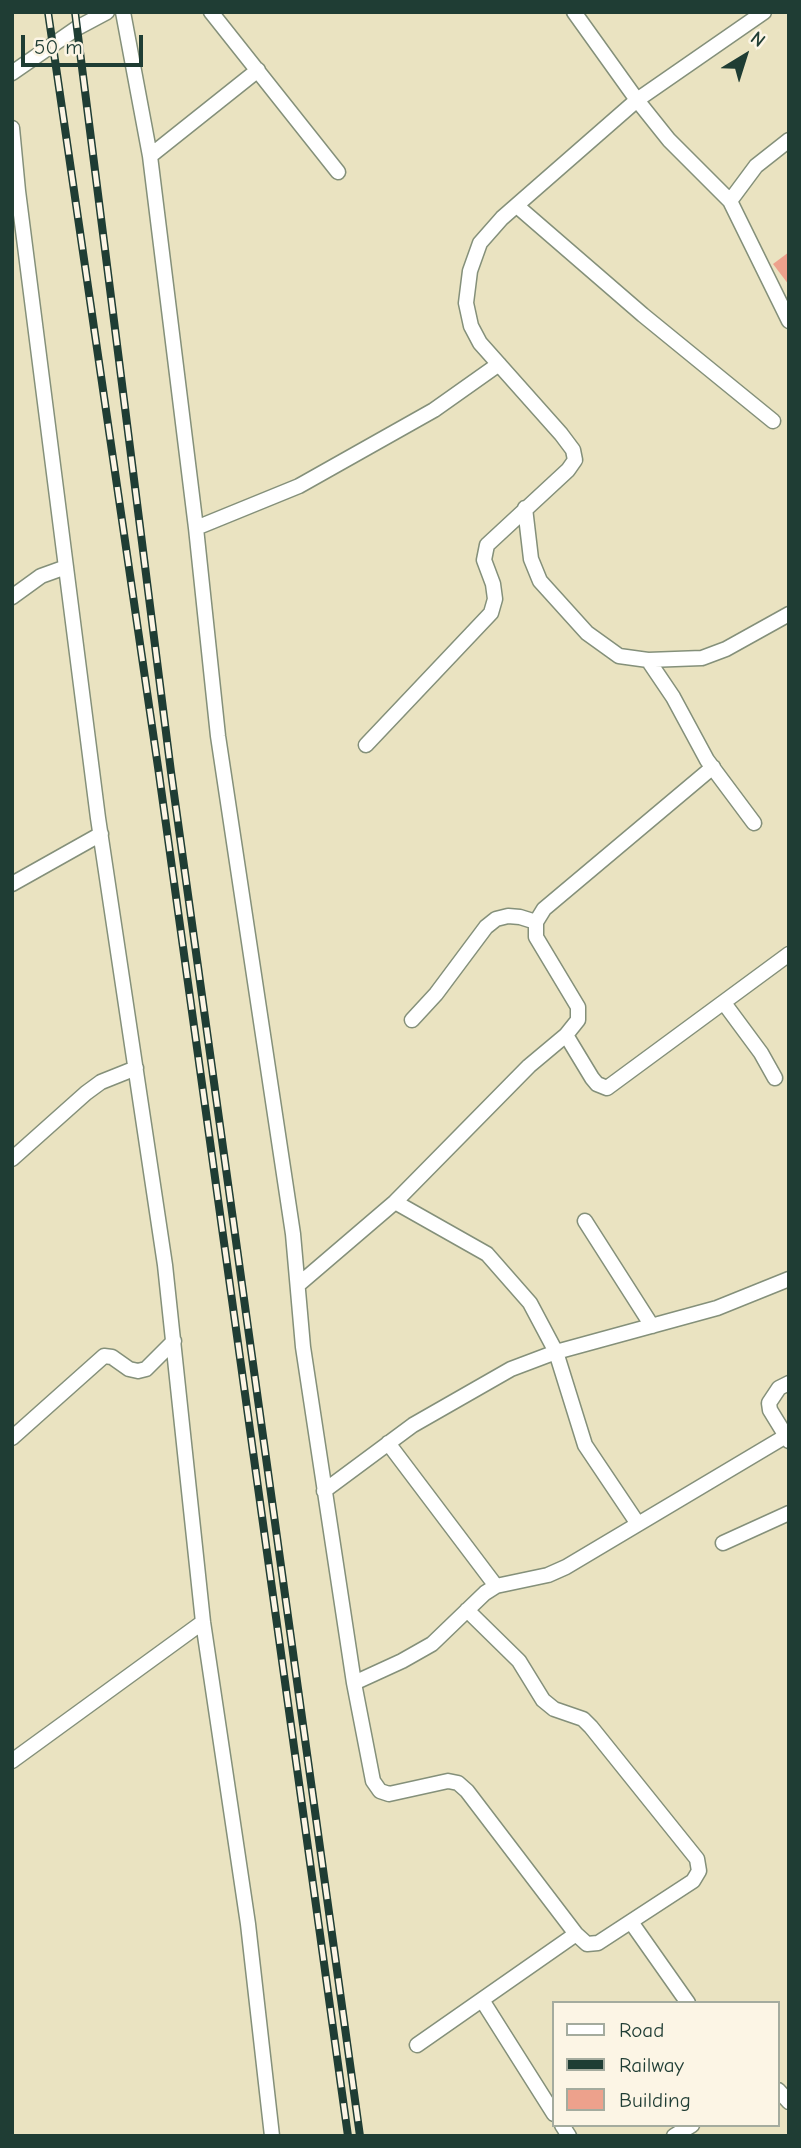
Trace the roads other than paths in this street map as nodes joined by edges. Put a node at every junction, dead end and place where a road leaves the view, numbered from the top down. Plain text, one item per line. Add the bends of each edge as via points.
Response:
1 (107, 12) edge
2 (123, 12) edge
3 (211, 12) edge
4 (574, 12) edge
5 (764, 12) edge
6 (258, 70) junction
7 (12, 73) edge
8 (637, 100) junction
9 (12, 128) edge
10 (789, 140) edge
11 (149, 156) junction
12 (338, 172) dead end
13 (730, 201) junction
14 (517, 205) junction
15 (789, 321) edge
16 (499, 364) junction
17 (774, 421) dead end
18 (525, 508) junction
19 (196, 528) junction
20 (66, 567) junction
21 (12, 597) edge
22 (789, 614) edge
23 (649, 660) junction
24 (366, 746) dead end
25 (713, 767) junction
26 (754, 822) dead end
27 (101, 834) junction
28 (12, 884) edge
29 (536, 922) junction
30 (789, 954) edge
31 (724, 1003) junction
32 (412, 1020) dead end
33 (566, 1035) junction
34 (136, 1068) junction
35 (775, 1078) dead end
36 (12, 1159) edge
37 (394, 1202) junction
38 (585, 1221) dead end
39 (789, 1279) edge
40 (298, 1285) junction
41 (652, 1326) junction
42 (174, 1341) junction
43 (556, 1352) junction
44 (789, 1382) edge
45 (12, 1438) edge
46 (787, 1438) edge
47 (388, 1443) junction
48 (324, 1491) junction
49 (789, 1513) edge
50 (638, 1524) junction
51 (723, 1544) dead end
52 (496, 1586) junction
53 (467, 1610) junction
54 (203, 1622) junction
55 (354, 1683) junction
56 (12, 1761) edge
57 (631, 1922) junction
58 (576, 1934) junction
59 (482, 2000) junction
60 (687, 2001) edge
61 (417, 2045) dead end
62 (552, 2111) edge
63 (272, 2136) edge

1 - 7 street via 77,27
2 - 11 street
3 - 6 street
4 - 8 street
5 - 8 street
6 - 11 street
6 - 12 street
8 - 13 street via 669,140
8 - 14 street
9 - 20 street
10 - 13 street via 755,166
11 - 19 street
13 - 15 street
14 - 16 street via 480,243 466,303 480,344
14 - 17 street
16 - 18 street via 573,450 575,460
16 - 19 street via 434,410 299,486
18 - 23 street via 531,559 540,581 562,608 619,656
18 - 24 street via 487,545 484,560 495,599 491,613
19 - 40 street via 218,736
20 - 21 street via 41,576
20 - 27 street
22 - 23 street via 702,657
23 - 25 street
25 - 26 street
25 - 29 street via 544,909
27 - 28 street
27 - 34 street
29 - 32 street via 508,916 496,919
29 - 33 street via 536,937 578,1007 578,1020
30 - 31 street
31 - 33 street via 607,1088 592,1078
31 - 35 street
33 - 37 street via 529,1066
34 - 36 street via 86,1093
34 - 42 street
37 - 40 street
37 - 43 street via 487,1254 530,1303
38 - 41 street
39 - 41 street via 717,1308
40 - 48 street
41 - 43 street
42 - 45 street via 146,1369 138,1371 104,1356
42 - 54 street
43 - 47 street via 511,1369
43 - 50 street via 585,1445
44 - 46 street via 769,1403
46 - 50 street
47 - 48 street
47 - 52 street
48 - 55 street
49 - 51 street
50 - 52 street via 548,1575
52 - 53 street
53 - 55 street via 426,1648
53 - 57 street via 519,1661 543,1700 554,1709 583,1718 697,1859 699,1871 693,1881
54 - 56 street
54 - 63 street via 248,1923
55 - 58 street via 373,1781 380,1791 389,1794 448,1781 458,1783
57 - 58 street via 598,1943 587,1944
57 - 60 street
58 - 59 street
59 - 61 street
59 - 62 street

